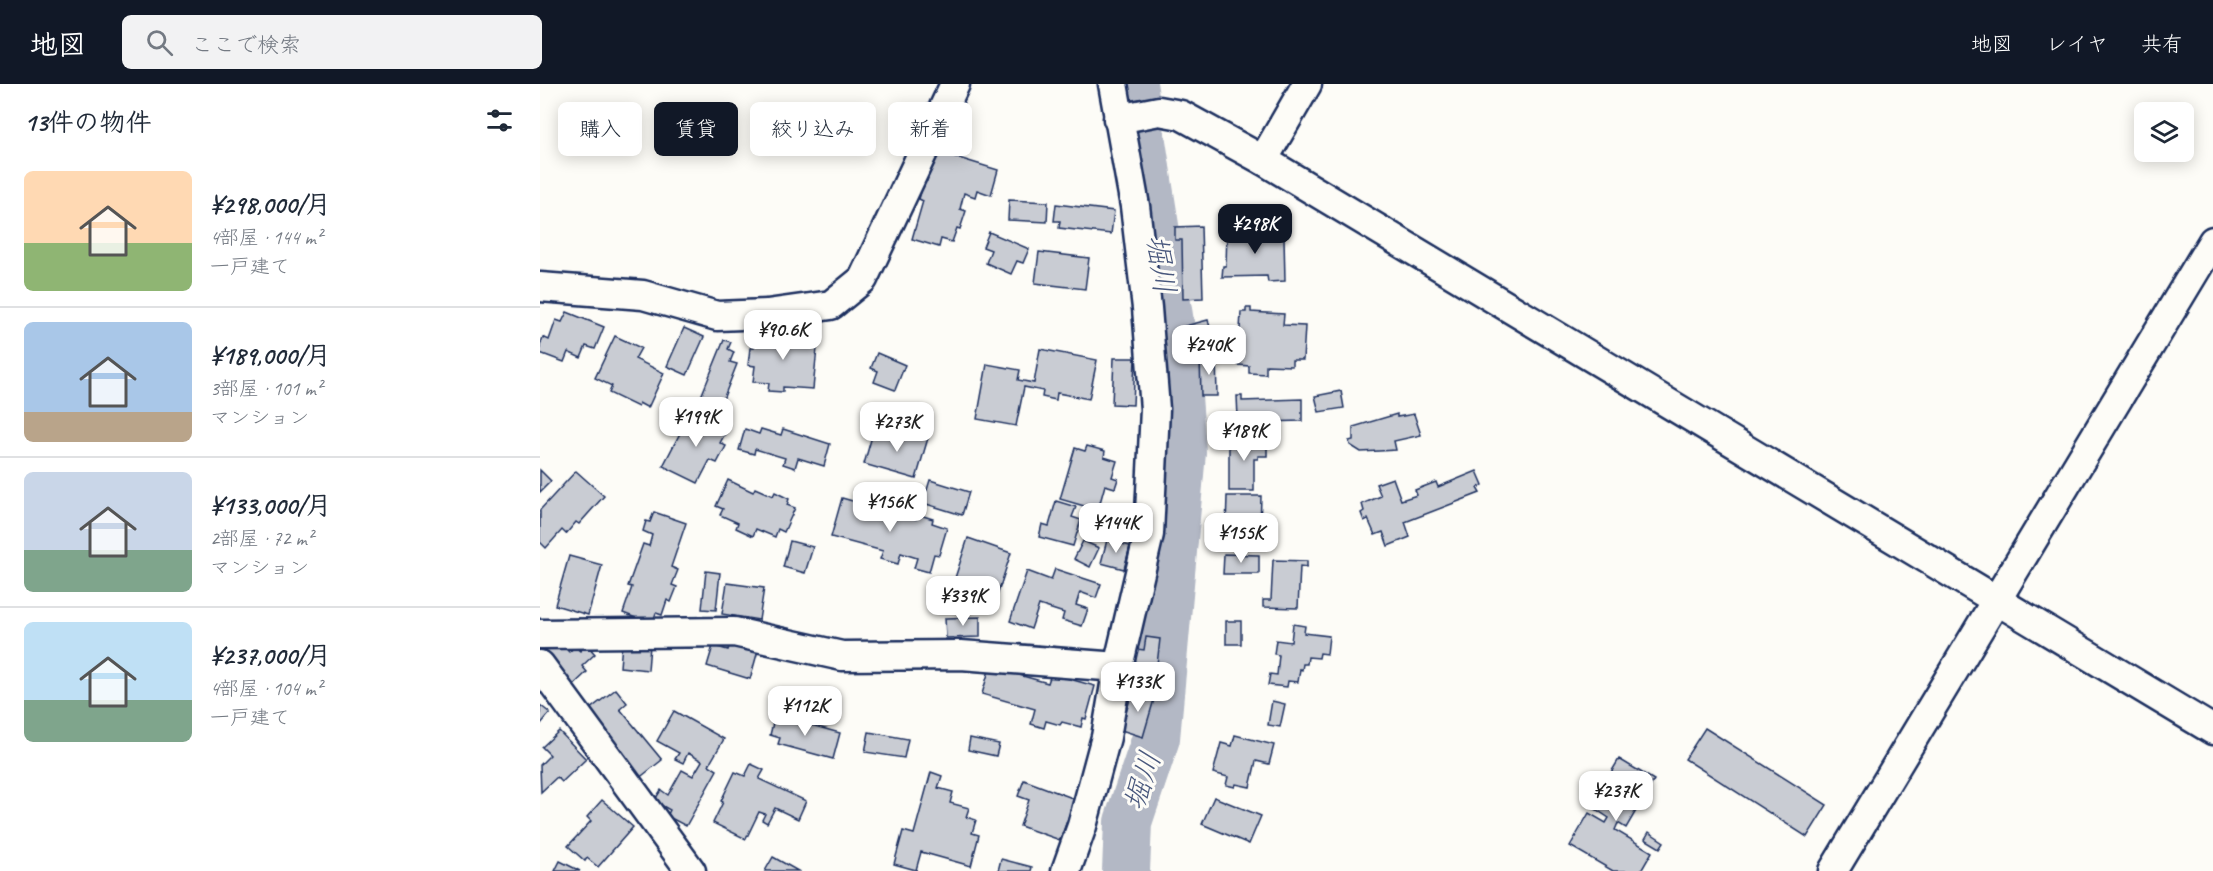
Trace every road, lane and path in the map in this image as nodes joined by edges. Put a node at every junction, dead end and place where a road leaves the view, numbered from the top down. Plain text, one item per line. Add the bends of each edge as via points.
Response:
1 (955, 84) edge
2 (1113, 84) edge
3 (1307, 84) edge
4 (1122, 118) junction
5 (1263, 160) junction
6 (2213, 242) edge
7 (540, 287) edge
8 (1995, 600) junction
9 (540, 634) edge
10 (540, 665) edge
11 (1118, 667) junction
12 (2213, 730) edge
13 (691, 871) edge
14 (1066, 871) edge
15 (1833, 871) edge

1 - 7 street via 863,279 831,305 717,316 643,295
2 - 4 street
3 - 5 street
4 - 5 street via 1159,111 1180,115
4 - 11 street via 1147,308 1155,409 1149,534
5 - 8 street
6 - 8 street
8 - 12 street
8 - 15 street
9 - 11 street via 734,632 842,656 961,655
10 - 13 street
11 - 14 street via 1103,748

